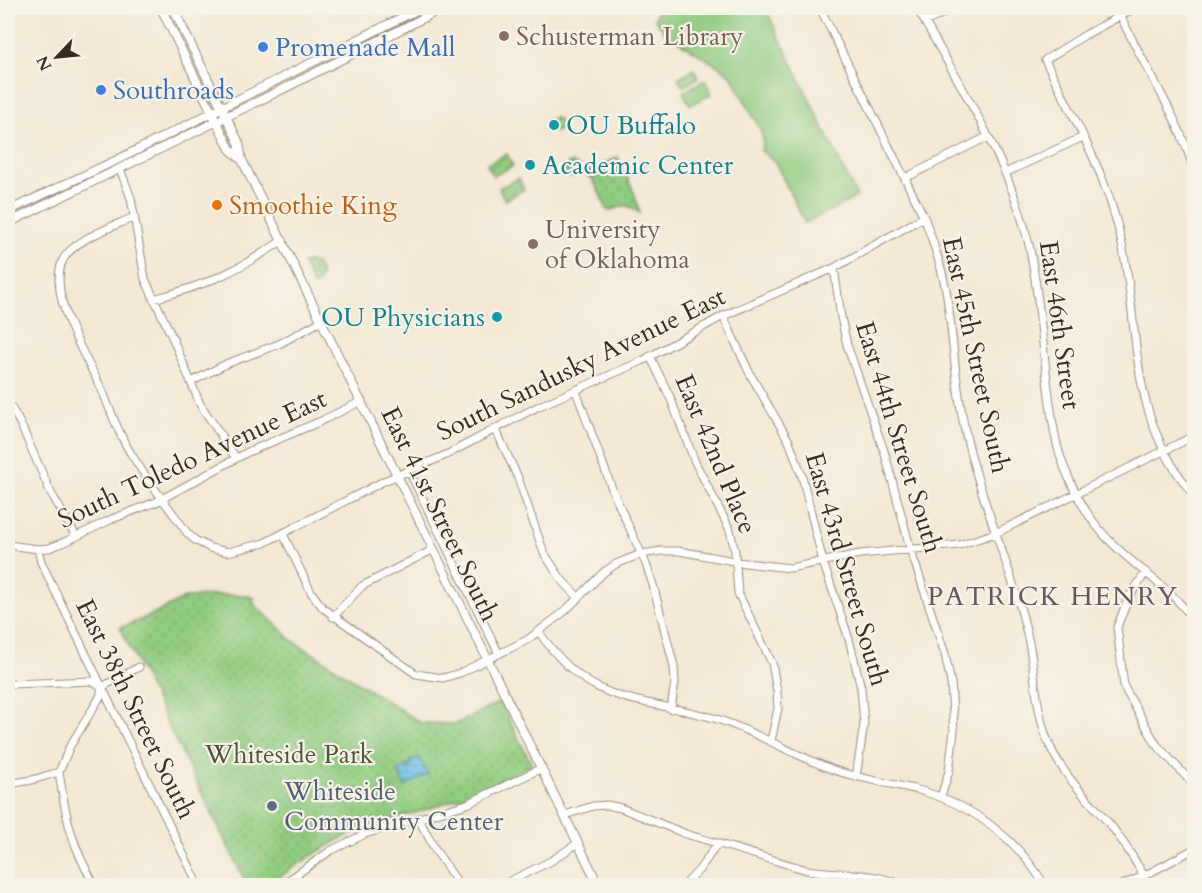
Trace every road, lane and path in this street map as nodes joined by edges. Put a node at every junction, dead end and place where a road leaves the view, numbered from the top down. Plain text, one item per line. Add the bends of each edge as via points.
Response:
1 (161, 8) edge
2 (173, 8) edge
3 (421, 8) edge
4 (443, 8) edge
5 (820, 8) edge
6 (917, 8) edge
7 (954, 8) edge
8 (1135, 8) edge
9 (1120, 15) junction
10 (925, 22) junction
11 (357, 39) junction
12 (348, 54) junction
13 (222, 107) junction
14 (212, 112) junction
15 (227, 117) junction
16 (217, 122) junction
17 (987, 137) junction
18 (1083, 137) junction
19 (242, 160) junction
20 (120, 169) junction
21 (1194, 170) edge
22 (1005, 174) junction
23 (905, 178) junction
24 (8, 211) edge
25 (134, 217) junction
26 (924, 217) junction
27 (8, 223) edge
28 (283, 240) junction
29 (834, 268) junction
30 (153, 298) junction
31 (723, 316) junction
32 (323, 320) junction
33 (651, 356) junction
34 (191, 382) junction
35 (576, 391) junction
36 (362, 401) junction
37 (8, 402) edge
38 (495, 428) junction
39 (1194, 436) edge
40 (1163, 452) junction
41 (236, 458) junction
42 (409, 471) junction
43 (398, 475) junction
44 (1077, 495) junction
45 (1194, 495) edge
46 (162, 498) junction
47 (996, 533) junction
48 (283, 534) junction
49 (76, 536) junction
50 (8, 545) edge
51 (38, 549) junction
52 (434, 549) junction
53 (911, 551) junction
54 (641, 554) junction
55 (735, 562) junction
56 (823, 562) junction
57 (1146, 572) junction
58 (579, 598) junction
59 (333, 617) junction
60 (1194, 621) edge
61 (539, 633) junction
62 (499, 654) junction
63 (488, 660) junction
64 (139, 668) dead end
65 (8, 684) edge
66 (102, 687) junction
67 (671, 709) junction
68 (771, 741) junction
69 (542, 768) junction
70 (58, 772) junction
71 (856, 777) junction
72 (8, 784) edge
73 (1194, 785) edge
74 (941, 797) junction
75 (565, 815) junction
76 (418, 818) junction
77 (578, 843) junction
78 (718, 843) junction
79 (1194, 849) edge
80 (848, 873) junction
81 (1144, 876) junction
82 (95, 885) edge
83 (199, 885) edge
84 (280, 885) edge
85 (460, 885) edge
86 (500, 885) edge
87 (599, 885) edge
88 (684, 885) edge
89 (847, 885) edge
90 (904, 885) edge
91 (1045, 885) edge
92 (1120, 885) edge

1 - 14 main road, East 41st Street South
2 - 13 main road, East 41st Street South
3 - 11 main road
4 - 12 main road
5 - 23 street, East 45th Street South
6 - 10 street, East 46th Street
7 - 10 street
8 - 9 street
9 - 18 street via 1045,60
9 - 21 street via 1179,128
10 - 17 street, East 46th Street
11 - 12 main road
11 - 13 main road
12 - 15 main road
13 - 14 main road
13 - 15 main road, East 41st Street South
14 - 16 main road, East 41st Street South
14 - 24 main road
15 - 16 main road
15 - 19 main road, East 41st Street South
16 - 19 main road, East 41st Street South via 230,149
16 - 20 main road
17 - 22 street, East 46th Street
17 - 23 street
18 - 22 street
18 - 40 street via 1119,228 1142,387
19 - 28 main road, East 41st Street South
20 - 25 street
20 - 27 main road
22 - 44 street, East 46th Street via 1022,219 1032,263 1056,441
23 - 26 street, East 45th Street South
25 - 30 street via 141,266
25 - 46 street via 79,243 62,261 60,274 64,308 74,335 124,442
26 - 29 street, South Sandusky Avenue East
26 - 47 street, East 45th Street South via 946,291 967,442
28 - 30 street via 221,277
28 - 32 main road, East 41st Street South
29 - 31 street, South Sandusky Avenue East
29 - 53 street, East 44th Street South via 847,345 885,454
30 - 34 street
31 - 33 street, South Sandusky Avenue East
31 - 56 street, East 43rd Street South via 797,459
32 - 34 street via 279,344
32 - 36 main road, East 41st Street South
33 - 35 street, South Sandusky Avenue East
33 - 55 street, East 42nd Place via 695,462 730,530
34 - 41 street via 200,404
35 - 38 street, South Sandusky Avenue East
35 - 54 street
36 - 41 street, South Toledo Avenue East
36 - 43 main road, East 41st Street South
37 - 49 street
38 - 42 street, South Sandusky Avenue East
38 - 58 street via 518,478 544,553
39 - 40 street
40 - 44 street
40 - 45 street
41 - 46 street, South Toledo Avenue East
42 - 43 street, South Sandusky Avenue East
42 - 62 street, East 41st Street South
43 - 48 street, South Sandusky Avenue East
43 - 52 main road, East 41st Street South
44 - 47 street
44 - 57 street, East 46th Street via 1114,546
46 - 48 street, South Sandusky Avenue East via 188,534 201,544 228,552
46 - 49 street, South Toledo Avenue East
47 - 53 street via 959,545
47 - 81 street, East 45th Street South via 1028,638 1042,726 1049,744 1065,773 1113,828
48 - 59 street via 311,592
49 - 51 street, South Toledo Avenue East
50 - 51 street
51 - 66 street, East 38th Street South
52 - 59 street via 362,586
52 - 63 main road, East 41st Street South
53 - 56 street via 860,554
53 - 74 street, East 44th Street South via 951,683 954,730
54 - 55 street via 679,551
54 - 58 street via 609,568
54 - 67 street via 674,666
55 - 56 street via 774,568
55 - 68 street, East 42nd Place via 738,593 775,675 778,708
56 - 71 street, East 43rd Street South via 861,688 864,724
57 - 60 street, East 46th Street via 1178,599
57 - 73 street via 1129,597 1117,627 1124,687 1156,744
58 - 61 street
59 - 63 street via 424,677 443,678
61 - 62 street
61 - 67 street via 554,652 592,685 621,698
62 - 63 street
63 - 69 main road, East 41st Street South
64 - 66 street
65 - 66 street via 93,681
66 - 70 street
66 - 83 street, East 38th Street South
67 - 68 street via 714,718
68 - 71 street via 795,755
69 - 75 main road, East 41st Street South
69 - 76 street via 467,804
70 - 72 street
70 - 82 street via 73,843
71 - 74 street
74 - 91 street via 997,828 1031,863
75 - 77 main road, East 41st Street South
75 - 78 street via 607,805
76 - 84 street via 345,843
76 - 85 street
77 - 86 street
77 - 87 main road, East 41st Street South
78 - 80 street via 807,870
78 - 88 street
79 - 81 street
80 - 89 street
80 - 90 street via 883,877
81 - 92 street

